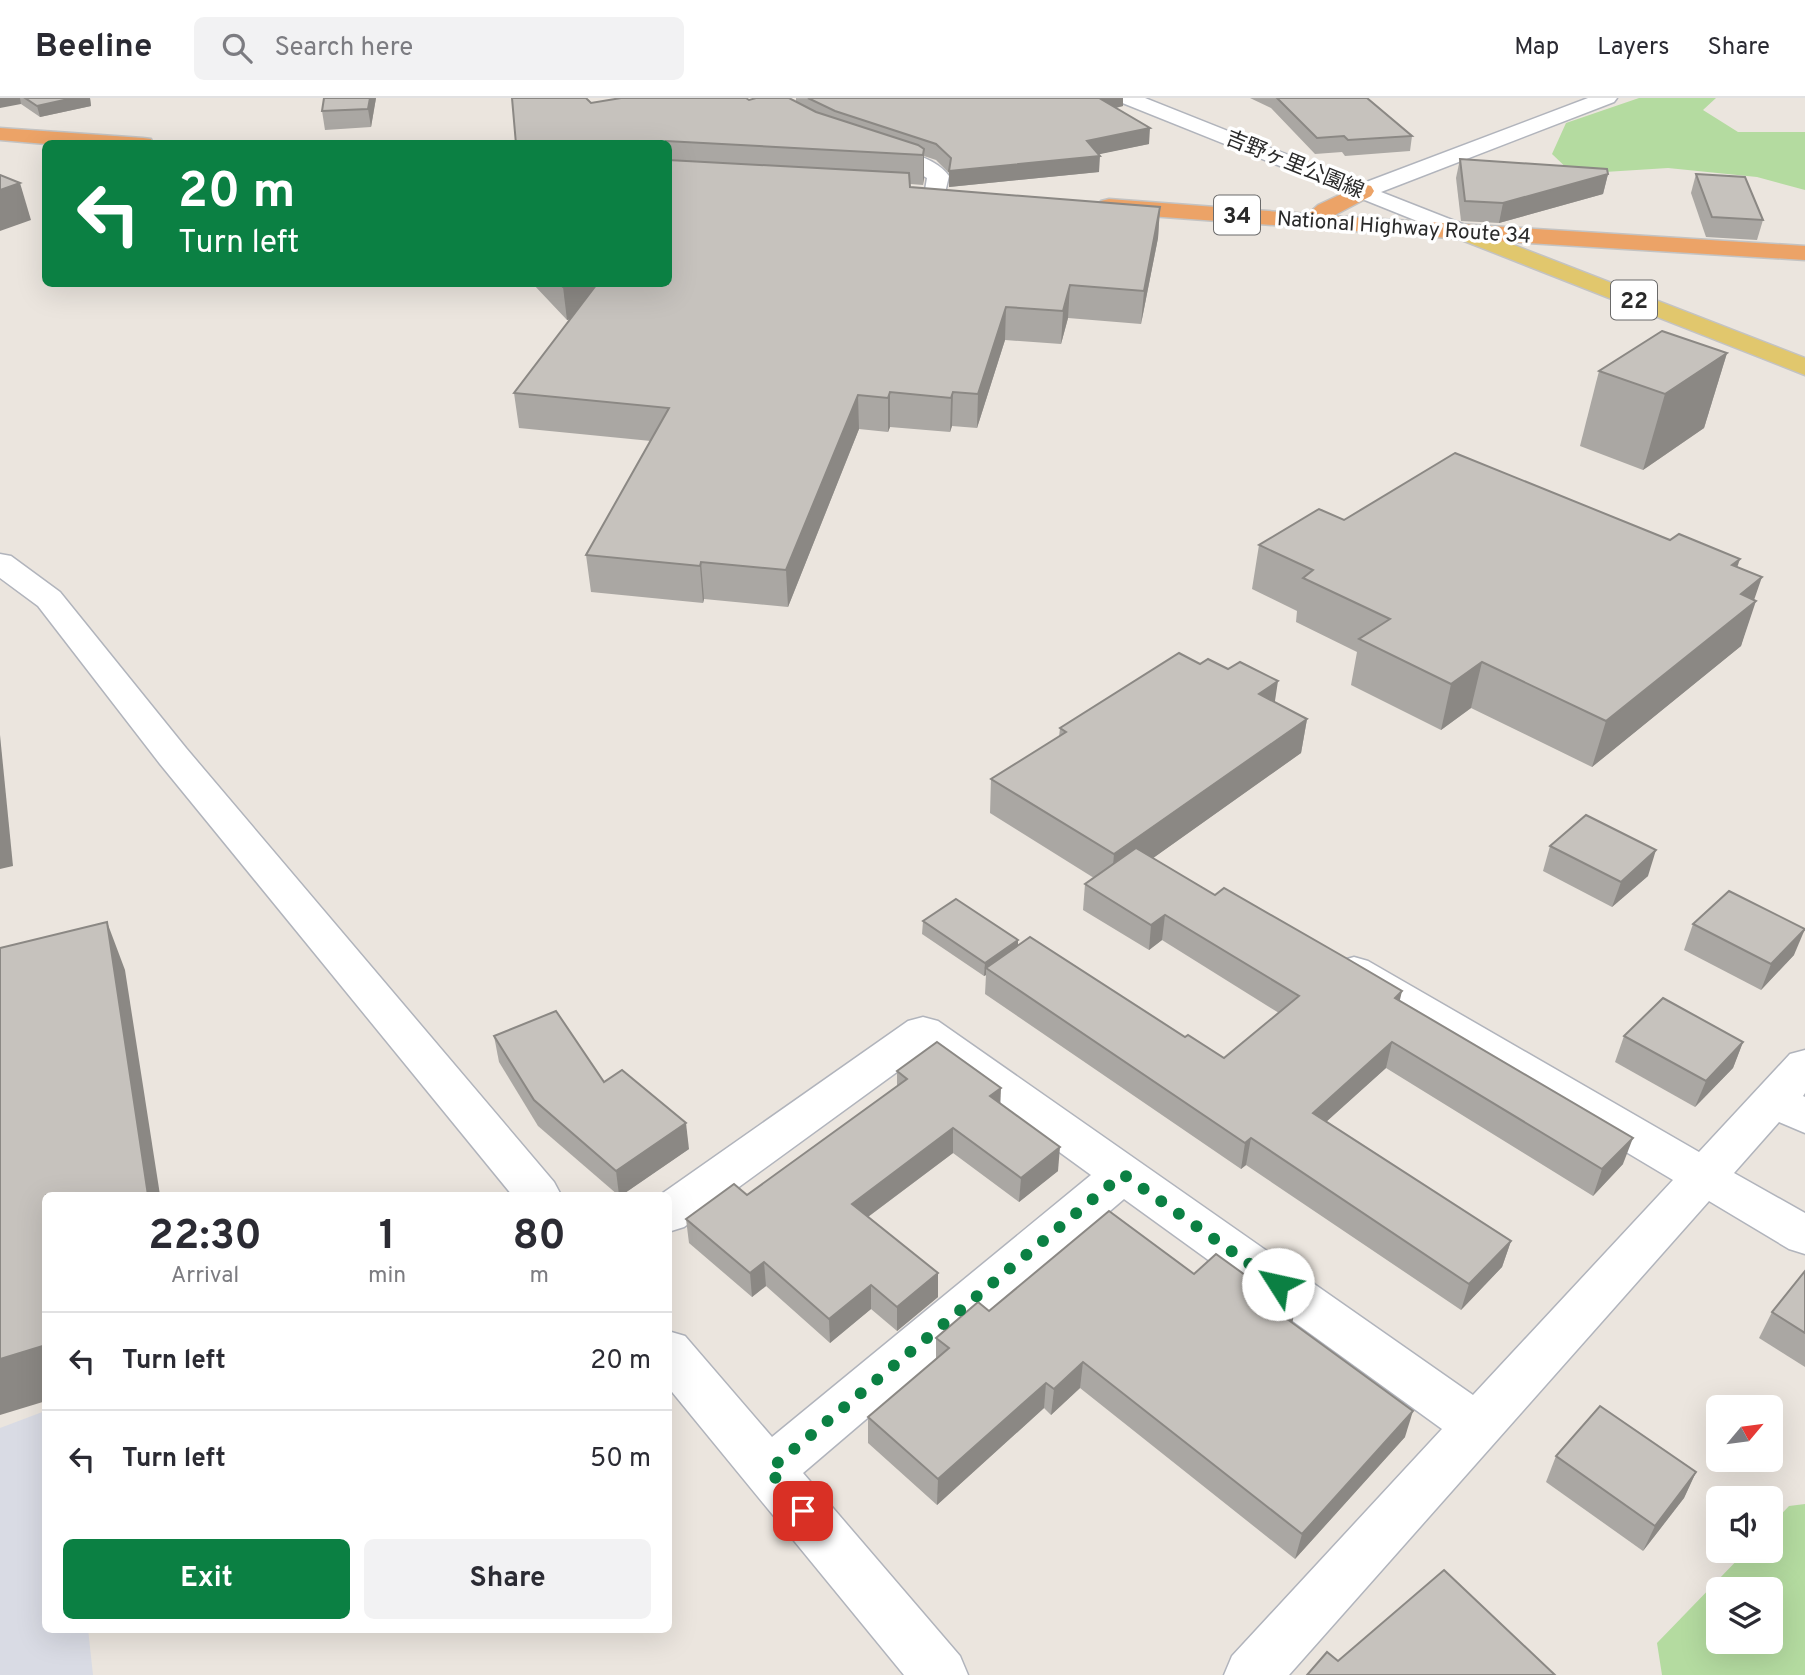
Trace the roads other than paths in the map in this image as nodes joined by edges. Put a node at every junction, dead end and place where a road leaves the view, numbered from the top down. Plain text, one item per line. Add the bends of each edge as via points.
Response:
1 (1127, 98) edge
2 (1607, 98) edge
3 (0, 134) edge
4 (86, 140) edge
5 (860, 146) edge
6 (1363, 191) junction
7 (907, 195) edge
8 (934, 196) junction
9 (961, 198) edge
10 (1092, 205) edge
11 (1313, 221) junction
12 (1462, 232) junction
13 (1805, 253) edge
14 (1805, 367) edge
15 (0, 564) edge
16 (1319, 950) edge
17 (1794, 1094) edge
18 (1123, 1174) junction
19 (1704, 1177) junction
20 (535, 1192) edge
21 (672, 1211) edge
22 (1805, 1236) edge
23 (672, 1356) edge
24 (1477, 1426) junction
25 (769, 1470) junction
26 (940, 1675) edge
27 (1252, 1675) edge

1 - 6 street, 吉野ヶ里公園線
2 - 6 street
3 - 4 highway
5 - 8 street via 927,167 938,176
6 - 11 highway
6 - 12 street, 吉野ヶ里公園線
7 - 8 highway
8 - 9 highway
10 - 11 highway, National Highway Route 34 / 34
11 - 12 highway, National Highway Route 34 / 34
12 - 13 highway, National Highway Route 34 / 34
12 - 14 main road, 22
15 - 20 street via 50,599 173,756
16 - 19 street
17 - 19 street
18 - 21 street via 923,1032
18 - 24 street
18 - 25 street
19 - 22 street
19 - 24 street
23 - 25 street
24 - 27 street
25 - 26 street

